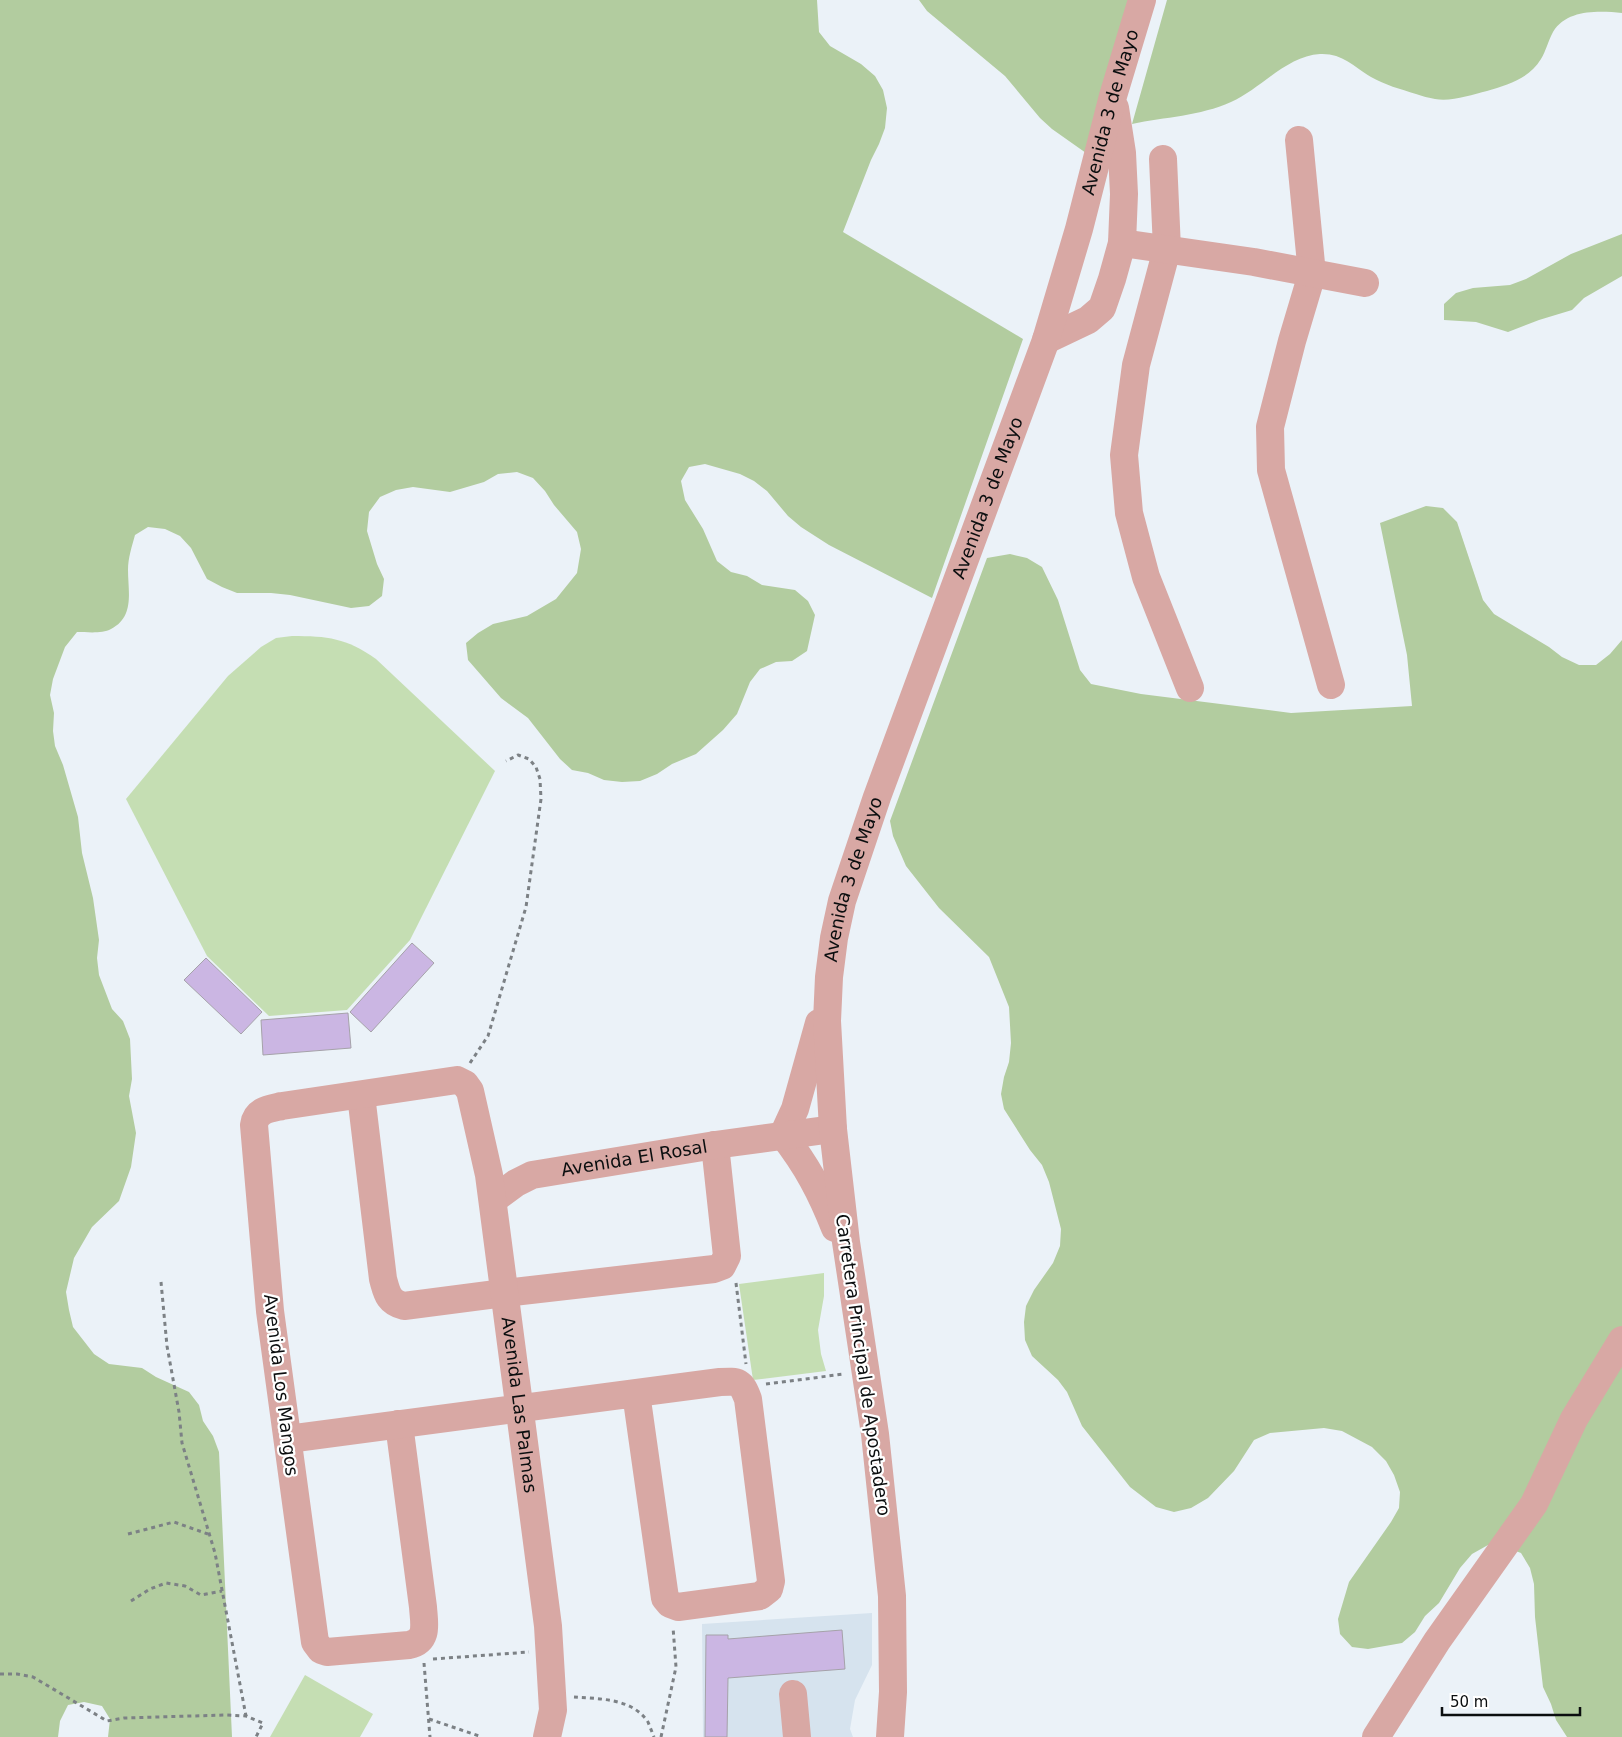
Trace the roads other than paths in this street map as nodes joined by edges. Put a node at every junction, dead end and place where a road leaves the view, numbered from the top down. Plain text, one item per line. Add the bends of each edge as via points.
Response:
1 (1142, 0) edge
2 (1114, 96) junction
3 (1300, 140) dead end
4 (1163, 159) dead end
5 (1122, 244) junction
6 (1167, 249) junction
7 (1312, 274) junction
8 (1365, 283) dead end
9 (1046, 340) junction
10 (1331, 685) dead end
11 (1190, 688) dead end
12 (828, 993) junction
13 (361, 1095) junction
14 (833, 1129) junction
15 (783, 1136) junction
16 (714, 1145) junction
17 (492, 1200) junction
18 (849, 1266) junction
19 (504, 1293) junction
20 (1622, 1340) edge
21 (636, 1393) junction
22 (519, 1408) junction
23 (399, 1424) junction
24 (288, 1439) junction
25 (793, 1694) dead end
26 (547, 1737) edge
27 (796, 1737) edge
28 (890, 1737) edge
29 (1376, 1737) edge

1 - 2 street, Avenida 3 de Mayo
2 - 5 street via 1122,153
2 - 9 street, Avenida 3 de Mayo
3 - 7 street
4 - 6 street
5 - 6 street
5 - 9 street via 1102,308 1088,320
6 - 7 street
6 - 11 street via 1136,365 1124,455 1129,513 1146,577
7 - 8 street
7 - 10 street via 1270,427 1271,470
9 - 12 street, Avenida 3 de Mayo via 876,797 842,902
12 - 14 street, Carretera Principal de Apostadero via 826,1021
12 - 15 street via 795,1109
13 - 17 street, Avenida Las Palmas via 458,1080 465,1084 470,1091 490,1175
13 - 19 street via 387,1294 395,1304 404,1306
13 - 24 street, Avenida Los Mangos via 275,1107 255,1118 270,1311
14 - 15 street, Avenida El Rosal
14 - 18 street, Carretera Principal de Apostadero
15 - 16 street, Avenida El Rosal
15 - 18 street via 817,1186
16 - 17 street, Avenida El Rosal via 532,1175
16 - 19 street via 727,1256 722,1266 714,1270
17 - 19 street, Avenida Las Palmas
18 - 28 street, Carretera Principal de Apostadero via 875,1434 892,1596
19 - 22 street, Avenida Las Palmas
20 - 29 street via 1574,1419 1534,1504 1438,1641
21 - 21 street via 720,1382 744,1386 750,1408 771,1581 769,1589 760,1596 678,1607 665,1598
21 - 22 street
22 - 23 street
22 - 26 street, Avenida Las Palmas via 548,1626 553,1710
23 - 24 street
23 - 24 street, Avenida Los Mangos via 423,1607 422,1638 409,1646 327,1652 315,1642
25 - 27 street

